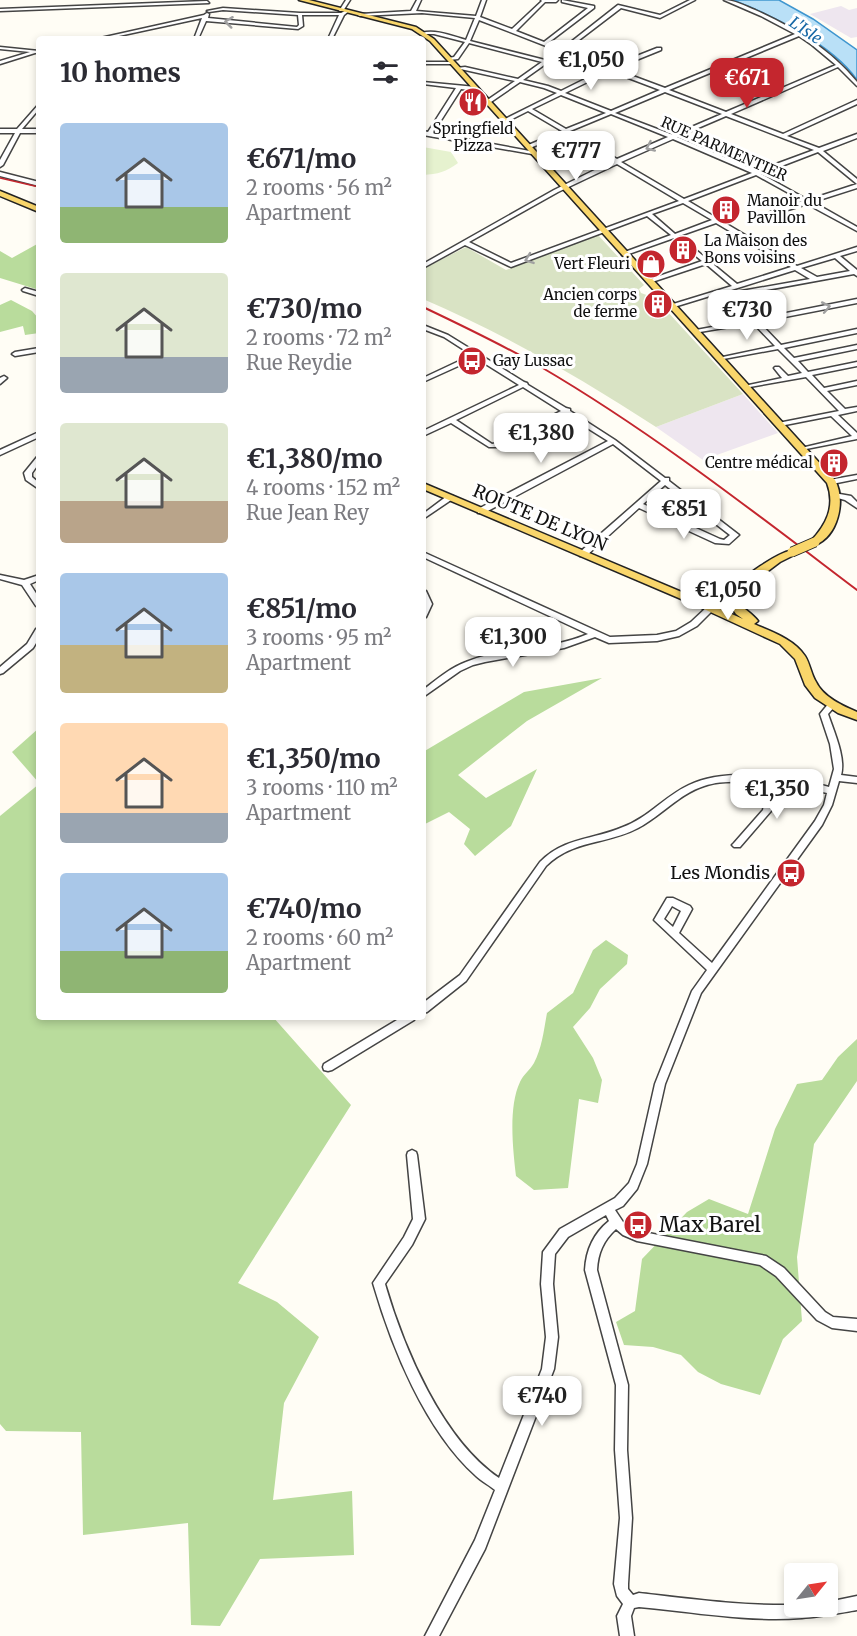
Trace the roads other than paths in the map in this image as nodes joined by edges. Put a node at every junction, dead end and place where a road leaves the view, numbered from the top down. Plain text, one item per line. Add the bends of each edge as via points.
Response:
1 (302, 0) edge
2 (348, 0) edge
3 (419, 0) edge
4 (484, 0) edge
5 (693, 0) edge
6 (726, 0) edge
7 (207, 1) edge
8 (543, 1) edge
9 (556, 1) edge
10 (564, 2) dead end
11 (1, 10) edge
12 (209, 11) junction
13 (263, 12) junction
14 (343, 12) junction
15 (413, 12) junction
16 (300, 14) junction
17 (583, 14) junction
18 (360, 15) junction
19 (477, 17) junction
20 (205, 18) junction
21 (603, 19) junction
22 (253, 25) junction
23 (513, 31) junction
24 (424, 33) junction
25 (800, 34) junction
26 (116, 36) edge
27 (197, 36) edge
28 (331, 36) edge
29 (468, 41) junction
30 (545, 43) junction
31 (0, 48) edge
32 (659, 49) dead end
33 (563, 50) junction
34 (36, 52) edge
35 (36, 52) edge
36 (546, 62) junction
37 (0, 63) edge
38 (426, 63) edge
39 (839, 65) junction
40 (455, 66) junction
41 (611, 69) junction
42 (598, 75) junction
43 (520, 80) junction
44 (426, 83) edge
45 (857, 85) edge
46 (459, 88) junction
47 (476, 89) junction
48 (667, 90) junction
49 (562, 93) junction
50 (488, 102) junction
51 (857, 102) edge
52 (36, 110) edge
53 (530, 110) junction
54 (612, 113) junction
55 (726, 113) junction
56 (504, 121) junction
57 (0, 131) edge
58 (18, 131) junction
59 (36, 131) edge
60 (568, 132) junction
61 (426, 133) edge
62 (430, 134) junction
63 (783, 136) junction
64 (857, 136) edge
65 (672, 137) junction
66 (0, 148) edge
67 (9, 148) junction
68 (530, 150) junction
69 (819, 150) junction
70 (616, 162) junction
71 (0, 165) edge
72 (756, 173) junction
73 (0, 174) edge
74 (857, 182) edge
75 (36, 183) edge
76 (857, 186) edge
77 (564, 187) junction
78 (0, 193) edge
79 (683, 201) junction
80 (809, 201) junction
81 (36, 209) edge
82 (648, 214) junction
83 (767, 215) dead end
84 (716, 221) junction
85 (857, 229) edge
86 (603, 231) junction
87 (675, 236) junction
88 (466, 243) junction
89 (857, 249) edge
90 (624, 254) junction
91 (836, 256) junction
92 (706, 262) junction
93 (426, 264) edge
94 (796, 268) junction
95 (856, 273) edge
96 (815, 279) junction
97 (650, 281) junction
98 (736, 286) junction
99 (25, 290) dead end
100 (36, 293) edge
101 (727, 293) junction
102 (857, 301) edge
103 (672, 306) junction
104 (754, 321) junction
105 (426, 328) edge
106 (696, 332) junction
107 (855, 333) edge
108 (780, 346) junction
109 (857, 347) edge
110 (36, 350) edge
111 (15, 354) dead end
112 (477, 355) junction
113 (720, 358) junction
114 (793, 360) junction
115 (857, 364) edge
116 (777, 368) dead end
117 (807, 375) junction
118 (426, 379) edge
119 (787, 379) junction
120 (857, 383) edge
121 (525, 384) junction
122 (746, 387) junction
123 (822, 390) junction
124 (857, 409) edge
125 (568, 410) junction
126 (843, 411) junction
127 (833, 414) junction
128 (451, 420) junction
129 (780, 424) junction
130 (426, 432) edge
131 (36, 435) edge
132 (857, 437) edge
133 (614, 441) junction
134 (803, 449) junction
135 (0, 453) edge
136 (36, 462) edge
137 (857, 477) edge
138 (666, 480) junction
139 (832, 482) junction
140 (36, 485) edge
141 (426, 487) edge
142 (837, 495) junction
143 (450, 498) junction
144 (638, 505) junction
145 (857, 506) edge
146 (621, 508) dead end
147 (481, 511) junction
148 (630, 512) junction
149 (426, 515) edge
150 (583, 554) junction
151 (426, 555) edge
152 (0, 577) edge
153 (36, 578) edge
154 (25, 583) junction
155 (746, 583) junction
156 (36, 600) edge
157 (732, 601) junction
158 (711, 608) junction
159 (594, 634) junction
160 (36, 638) edge
161 (778, 639) junction
162 (0, 671) edge
163 (426, 692) edge
164 (832, 705) junction
165 (857, 716) edge
166 (836, 778) junction
167 (763, 780) junction
168 (857, 780) edge
169 (832, 791) junction
170 (737, 845) dead end
171 (674, 934) dead end
172 (713, 969) junction
173 (426, 1007) edge
174 (405, 1020) edge
175 (328, 1067) dead end
176 (412, 1155) dead end
177 (608, 1208) junction
178 (616, 1223) junction
179 (857, 1325) edge
180 (502, 1487) junction
181 (630, 1603) junction
182 (857, 1603) edge
183 (432, 1636) edge
184 (627, 1636) edge

1 - 14 main road
2 - 14 street
3 - 15 street
4 - 19 street
5 - 21 street via 660,17 620,6
6 - 25 street
7 - 11 street
7 - 12 street
8 - 9 street
8 - 23 street
10 - 17 street via 592,8
12 - 13 street
12 - 20 street
13 - 16 street
13 - 22 street
14 - 16 street
14 - 18 main road
14 - 28 street
15 - 18 street
15 - 19 street
16 - 22 street via 298,28
17 - 21 street
17 - 30 street
18 - 24 main road
19 - 23 street
19 - 29 street
22 -> 20 street
20 - 26 street
20 - 27 street
21 - 33 street
23 - 30 street
24 - 29 street
24 - 40 main road
25 - 39 street
25 - 48 street
29 - 36 street
29 - 40 street
30 - 33 street
31 - 34 street
32 - 41 street
33 - 36 street
33 - 41 street
35 - 37 street
36 - 42 street
36 - 43 street
38 - 40 street, RUE PARMENTIER
39 - 45 street
39 - 55 street
40 - 43 street, RUE PARMENTIER
40 - 47 main road
41 - 42 street
41 - 48 street
42 - 49 street
43 - 49 street, RUE PARMENTIER
43 - 50 street
44 - 46 street
46 - 47 street
46 - 62 street
47 - 50 main road
48 - 54 street
48 - 55 street
49 - 53 street
49 - 54 street, RUE PARMENTIER
50 - 56 main road
51 - 63 street
52 - 58 street
53 - 56 street
53 - 60 street
54 - 60 street
54 - 65 street, RUE PARMENTIER
55 - 63 street
55 - 65 street
56 - 68 main road
57 - 58 street
58 - 59 street
58 - 67 street
60 - 68 street
60 - 70 street
61 - 62 street
62 - 68 street
63 - 69 street
64 - 69 street
65 -> 70 street
65 - 72 street, RUE PARMENTIER
66 - 67 street
67 - 71 street
68 - 77 main road
69 - 72 street
69 - 74 street
70 - 77 street
70 - 79 street
72 - 79 street
72 - 80 street, RUE PARMENTIER
73 - 75 street
76 - 80 street
77 - 86 main road
77 - 88 street
78 - 81 main road
79 - 82 street
79 - 84 street
80 - 83 street
80 - 85 street, RUE PARMENTIER
82 - 86 street
82 - 87 street
84 - 87 street
84 - 94 street
86 -> 88 street via 511,265
86 - 90 main road
87 - 90 street
87 - 92 street
88 - 93 street
89 - 91 street
90 - 97 main road
91 - 94 street
91 - 95 street
92 - 97 street
92 - 98 street
94 - 96 street
94 - 98 street
95 - 96 street
96 - 101 street
97 - 103 main road
98 - 101 street
99 - 100 street
101 - 103 street
101 - 104 street
104 -> 102 street
103 - 106 main road
104 - 106 street
104 - 108 street
105 - 112 street
106 - 113 main road
107 - 108 street
108 - 113 street
108 - 114 street
109 - 114 street
110 - 111 street
112 - 118 street
112 - 121 street
113 - 122 main road
114 - 117 street
115 - 117 street
116 - 119 street
117 - 119 street
117 - 123 street
119 - 122 street
120 - 123 street
121 - 125 street
121 - 128 street
122 - 129 main road
123 - 126 street
124 - 126 street
125 - 128 street via 490,446
125 - 133 street
126 - 127 street
127 - 129 street
127 - 132 street
128 - 130 street
129 - 134 main road
131 - 135 street
132 - 134 street
133 - 138 street
133 - 147 street
134 - 139 main road
136 - 140 street via 28,472 28,478
137 - 139 street
138 - 144 street
138 - 144 street via 735,536 718,541
139 - 142 main road
141 - 143 main road, ROUTE DE LYON
142 - 145 street
142 - 155 main road, bridge via 828,529 815,542 776,560
143 - 147 main road, ROUTE DE LYON
143 - 149 street
144 - 148 street
146 - 148 street
147 - 150 main road, ROUTE DE LYON
148 - 150 street
150 - 158 main road, ROUTE DE LYON
151 - 159 street
152 - 154 street
153 - 154 street
154 - 156 street
155 - 157 main road
155 - 158 main road
157 - 158 main road via 722,609
157 - 161 main road via 740,612
158 - 159 street via 686,629 669,636 625,641
158 - 161 main road, ROUTE DE LYON
159 - 163 street via 468,664
160 - 162 street
161 - 164 main road via 795,651 814,690
164 - 165 main road
164 - 166 street via 824,714 837,759
166 - 168 street
166 - 169 street
167 - 169 street
167 - 170 street via 767,811
167 - 173 street via 706,781 688,789 636,826 554,852 463,978
169 - 172 street via 819,824
171 - 172 street
172 - 177 street via 697,991 660,1084 638,1177 628,1194
174 - 175 street
176 - 180 street via 418,1219 408,1241 379,1282 384,1305 404,1356 459,1450
177 - 178 street
177 - 180 street via 564,1233 549,1252 552,1337 548,1369
178 - 179 street via 637,1236 762,1260 780,1272 821,1317
178 - 181 street via 599,1240 591,1270 622,1384 626,1518 621,1584
180 - 183 street via 480,1544
181 - 182 street via 639,1600 770,1614 814,1612
181 - 184 street via 624,1616

